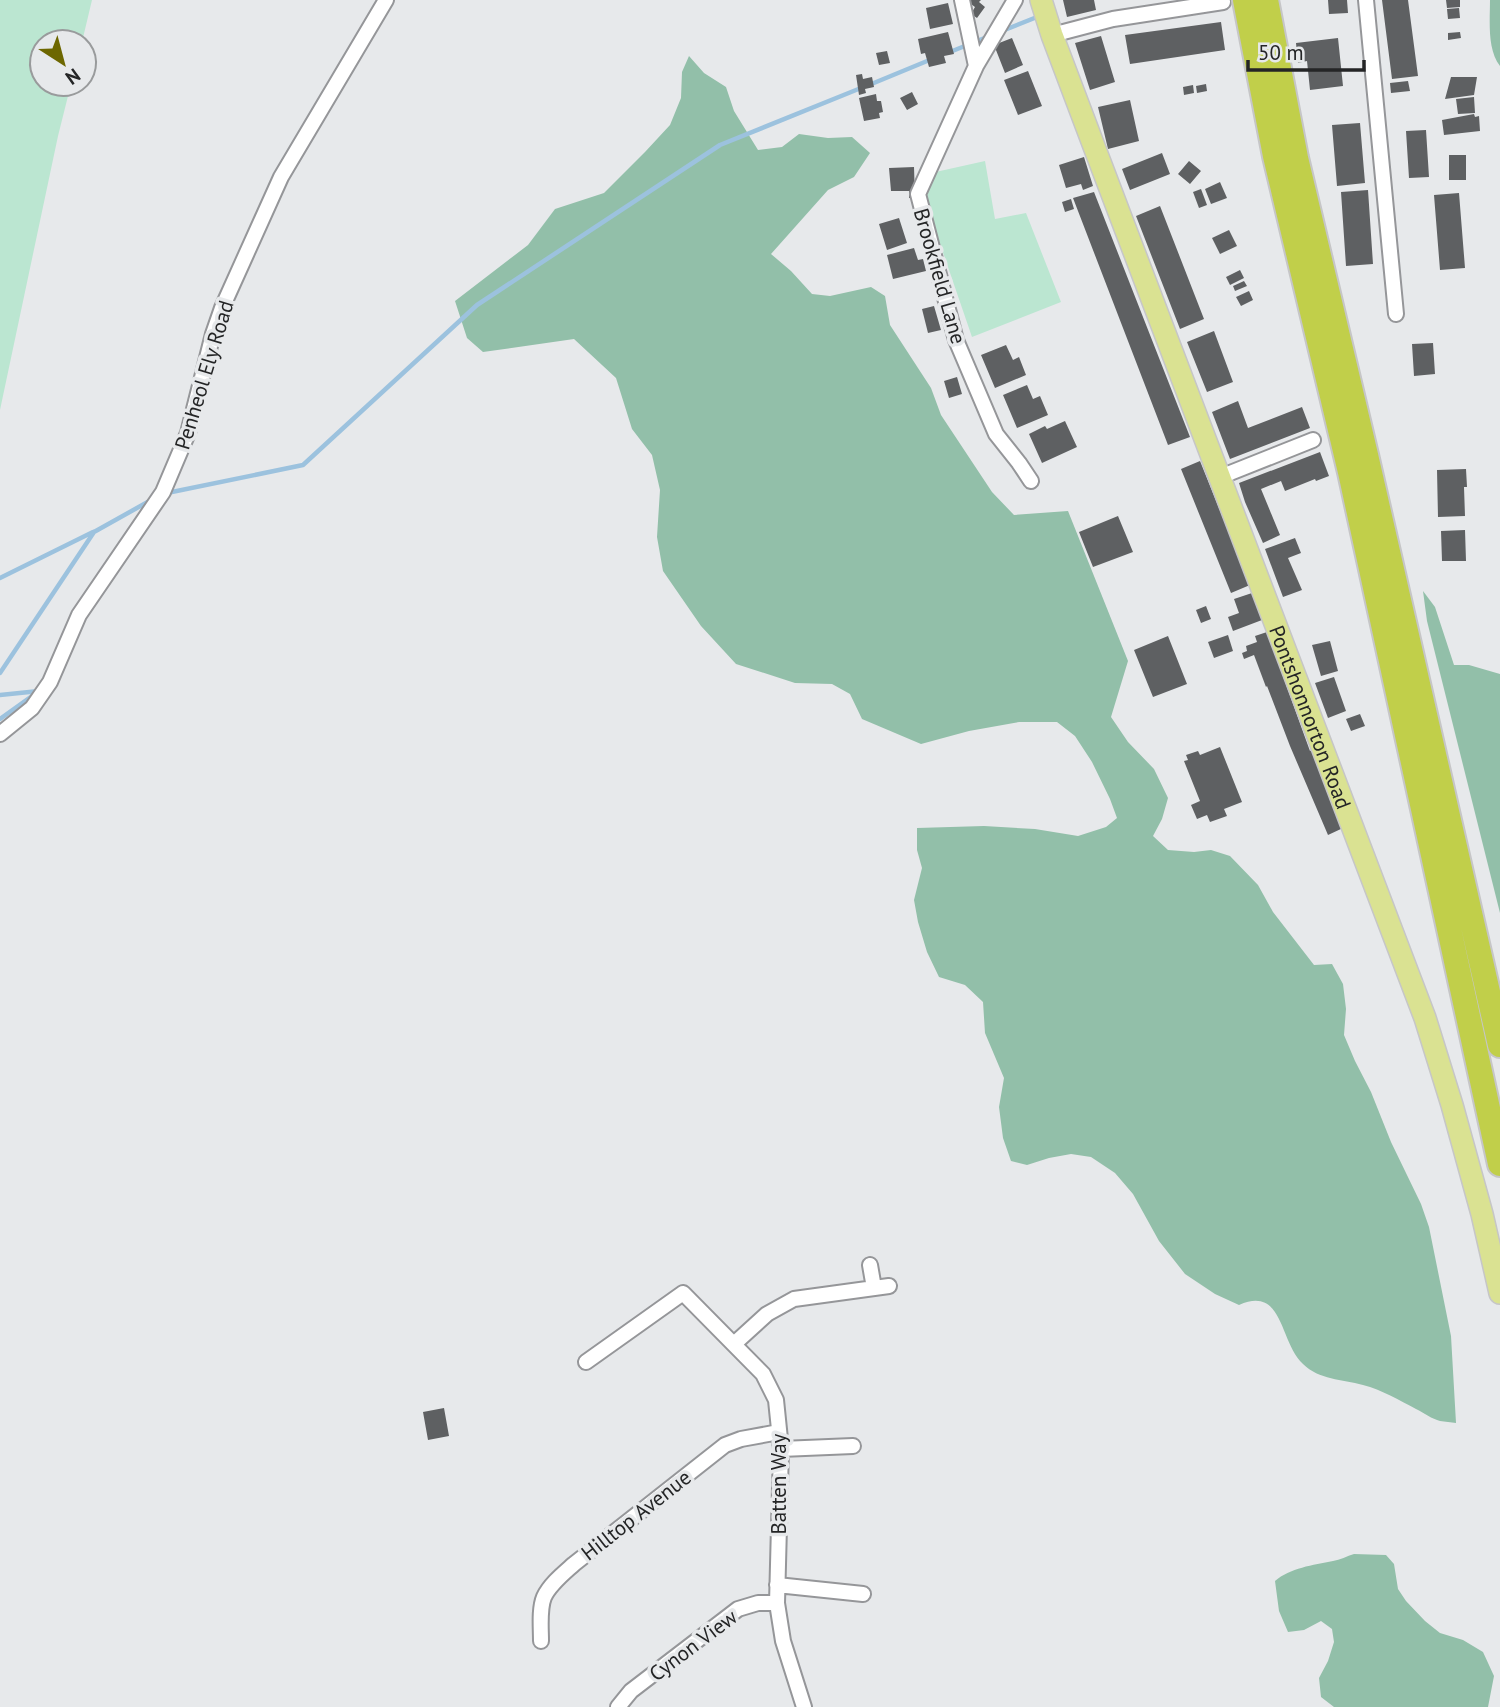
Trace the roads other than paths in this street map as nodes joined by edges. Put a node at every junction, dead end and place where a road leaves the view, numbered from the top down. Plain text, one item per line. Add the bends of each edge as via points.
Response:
1 (386, 0) edge
2 (962, 0) edge
3 (1015, 0) edge
4 (1041, 0) edge
5 (1266, 0) edge
6 (1366, 0) edge
7 (1234, 1) edge
8 (1052, 35) junction
9 (976, 66) junction
10 (1396, 314) dead end
11 (1313, 440) dead end
12 (1220, 477) junction
13 (1031, 481) dead end
14 (0, 734) edge
15 (1500, 1045) edge
16 (1500, 1164) edge
17 (870, 1265) dead end
18 (890, 1286) dead end
19 (874, 1288) junction
20 (1500, 1293) edge
21 (734, 1344) junction
22 (586, 1362) dead end
23 (779, 1432) junction
24 (853, 1446) dead end
25 (781, 1449) junction
26 (777, 1586) junction
27 (863, 1594) dead end
28 (777, 1603) junction
29 (541, 1641) dead end
30 (618, 1707) edge
31 (804, 1707) edge

1 - 14 street, Penheol Ely Road via 281,177 222,308 188,433 163,492 79,615 50,682 32,708
2 - 9 street
3 - 9 street, Brookfield Lane
4 - 8 main road, Pontshonnorton Road
5 - 15 highway via 1296,158
6 - 10 street
7 - 8 street via 1113,19
7 - 16 highway via 1353,485
8 - 12 main road, Pontshonnorton Road
9 - 13 street, Brookfield Lane via 918,194 956,341 996,434
11 - 12 street
12 - 20 main road, Pontshonnorton Road via 1425,1017 1482,1213
17 - 19 street
18 - 19 street
19 - 21 street via 794,1298 767,1314
21 - 22 street, Batten Way via 683,1293
21 - 23 street, Batten Way via 764,1374 776,1400
23 - 25 street, Batten Way
23 - 29 street, Hilltop Avenue via 725,1445 574,1564 544,1597
24 - 25 street
25 - 26 street, Batten Way
26 - 27 street
26 - 28 street, Batten Way
28 - 30 street, Cynon View via 738,1609
28 - 31 street, Batten Way via 783,1641

